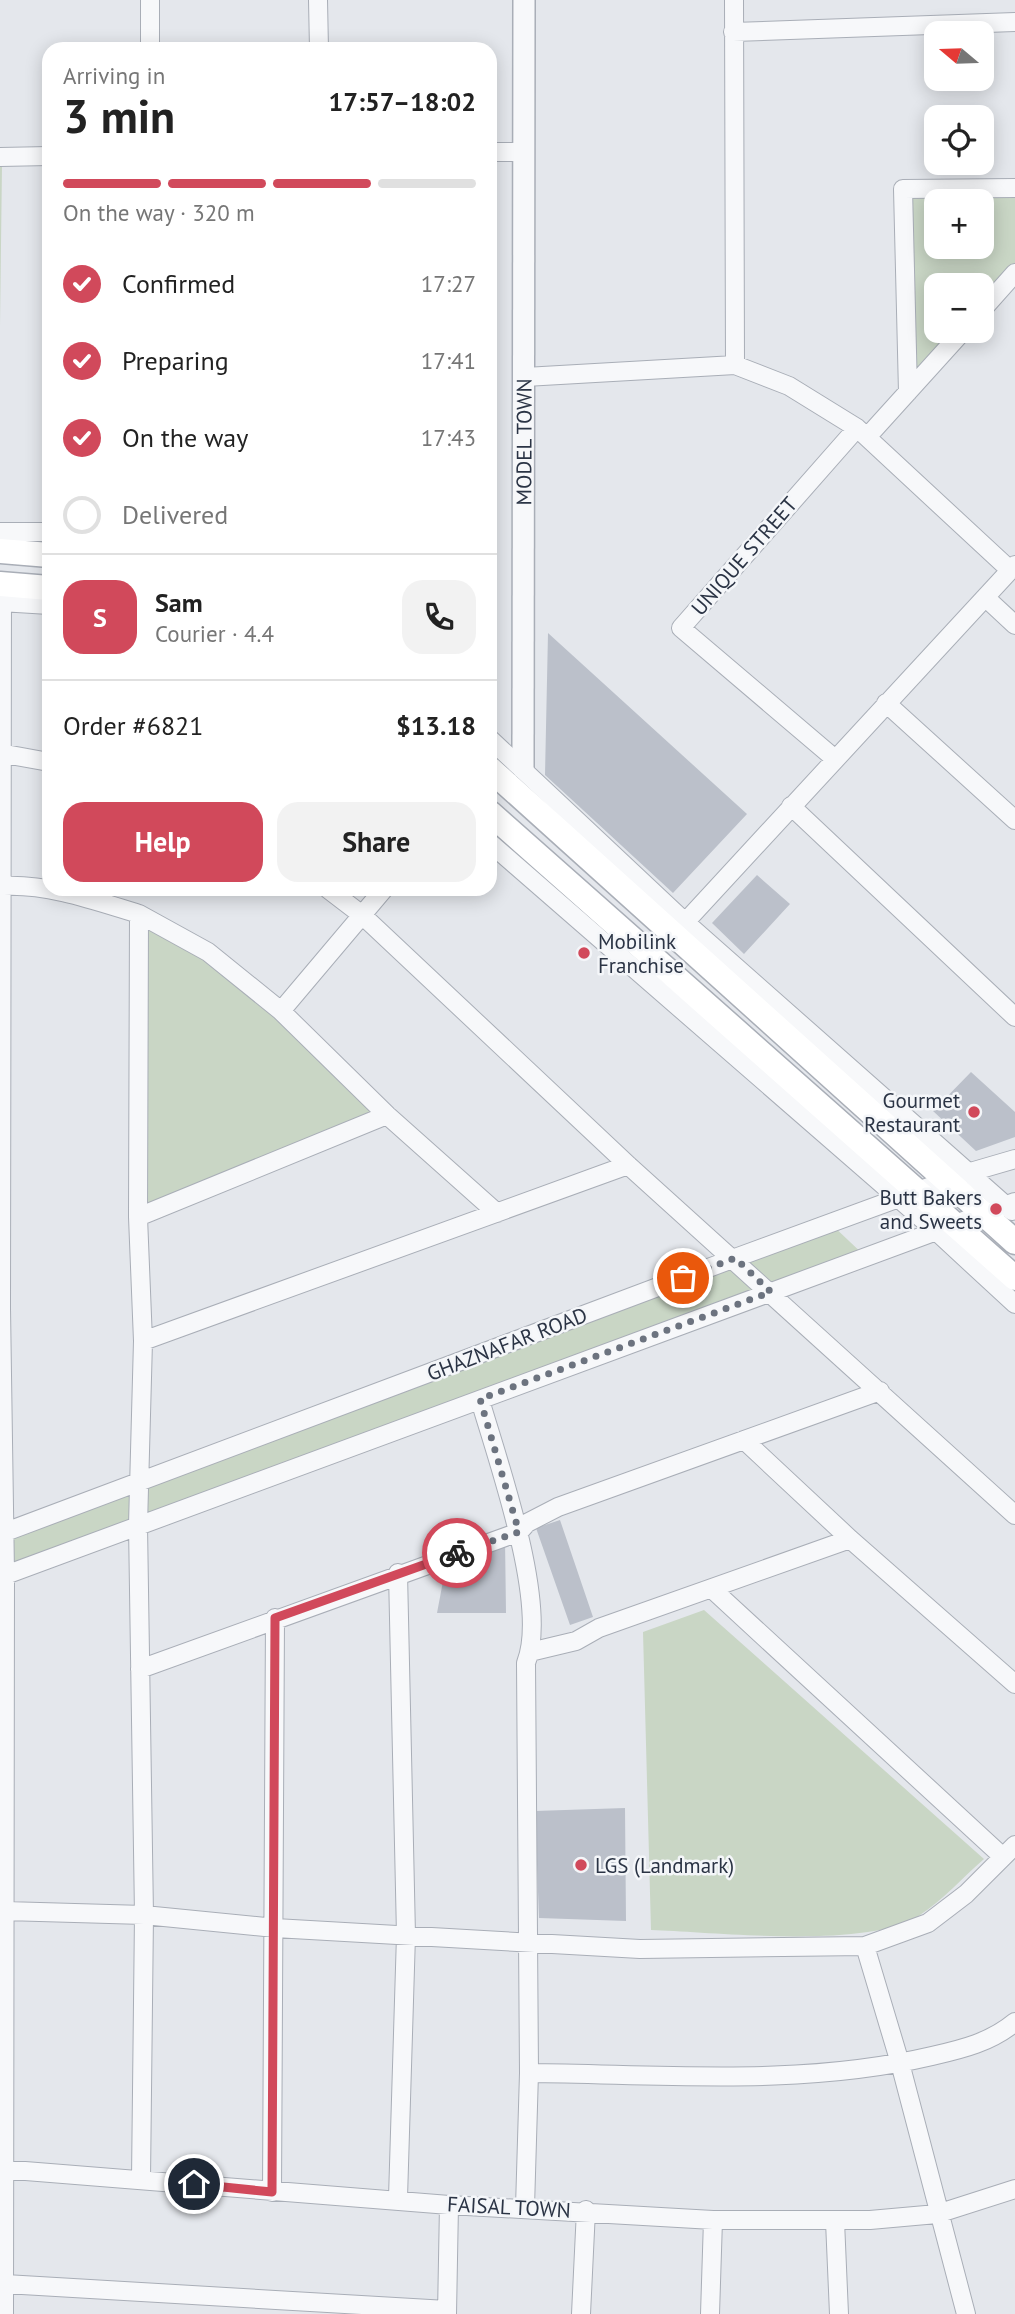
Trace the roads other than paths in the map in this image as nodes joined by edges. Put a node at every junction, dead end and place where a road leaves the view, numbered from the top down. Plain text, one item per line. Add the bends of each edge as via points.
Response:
1 (150, 0) edge
2 (318, 0) edge
3 (524, 0) edge
4 (734, 0) edge
5 (1015, 22) edge
6 (733, 32) junction
7 (150, 42) edge
8 (319, 42) edge
9 (497, 152) edge
10 (525, 152) junction
11 (42, 156) edge
12 (0, 157) edge
13 (1015, 188) edge
14 (1015, 273) edge
15 (994, 297) edge
16 (952, 343) edge
17 (735, 365) junction
18 (525, 377) junction
19 (908, 392) junction
20 (863, 432) junction
21 (0, 531) edge
22 (42, 532) edge
23 (0, 551) edge
24 (42, 554) edge
25 (1013, 567) edge
26 (42, 589) edge
27 (1, 593) edge
28 (986, 598) junction
29 (42, 603) edge
30 (1015, 625) edge
31 (886, 703) junction
32 (497, 744) edge
33 (2, 753) edge
34 (834, 758) junction
35 (42, 761) edge
36 (523, 768) junction
37 (497, 775) edge
38 (791, 806) junction
39 (497, 819) edge
40 (1015, 820) edge
41 (497, 849) edge
42 (4, 886) junction
43 (42, 889) edge
44 (77, 896) edge
45 (337, 896) edge
46 (378, 896) edge
47 (139, 914) junction
48 (362, 915) junction
49 (680, 929) junction
50 (281, 1011) junction
51 (1015, 1017) edge
52 (387, 1115) junction
53 (1015, 1159) edge
54 (628, 1165) junction
55 (1, 1171) edge
56 (957, 1177) junction
57 (909, 1195) junction
58 (1005, 1209) edge
59 (497, 1213) junction
60 (138, 1217) junction
61 (946, 1227) junction
62 (1015, 1242) edge
63 (735, 1258) junction
64 (1015, 1278) edge
65 (771, 1292) junction
66 (1015, 1304) edge
67 (0, 1308) edge
68 (143, 1341) junction
69 (880, 1391) junction
70 (480, 1399) junction
71 (744, 1440) junction
72 (140, 1481) junction
73 (1015, 1514) edge
74 (138, 1525) junction
75 (519, 1532) junction
76 (3, 1533) edge
77 (850, 1539) junction
78 (398, 1573) junction
79 (3, 1576) edge
80 (712, 1589) junction
81 (275, 1618) junction
82 (530, 1652) junction
83 (140, 1669) junction
84 (1015, 1684) edge
85 (1009, 1851) edge
86 (5, 1911) junction
87 (144, 1915) junction
88 (275, 1928) junction
89 (406, 1934) junction
90 (526, 1943) junction
91 (865, 1946) junction
92 (1015, 2022) edge
93 (900, 2063) junction
94 (529, 2073) junction
95 (2, 2169) edge
96 (141, 2179) junction
97 (1015, 2189) edge
98 (272, 2192) junction
99 (398, 2198) junction
100 (449, 2205) junction
101 (525, 2207) junction
102 (586, 2210) junction
103 (937, 2214) junction
104 (713, 2220) junction
105 (835, 2221) junction
106 (5, 2284) junction
107 (447, 2312) edge
108 (4, 2314) edge
109 (581, 2314) edge
110 (710, 2314) edge
111 (839, 2314) edge
112 (966, 2314) edge

1 - 7 street
2 - 8 street
3 - 10 street, MODEL TOWN
4 - 6 street
5 - 6 street
6 - 17 street
9 - 10 street
10 - 18 street, MODEL TOWN
11 - 12 street
13 - 19 street via 903,189
14 - 15 street
16 - 19 street
17 - 18 street
17 - 20 street via 789,386
18 - 36 street, MODEL TOWN
19 - 20 street
20 - 25 street
20 - 34 street, UNIQUE STREET via 681,628
21 - 22 street
23 - 24 main road
25 - 28 street
26 - 27 main road
27 - 29 street
27 - 33 street
28 - 30 street
28 - 31 street
31 - 34 street
31 - 40 street
32 - 36 street
33 - 35 street
33 - 42 street
34 - 38 street
36 - 49 street
37 - 49 main road
38 - 49 street
38 - 51 street
39 - 57 main road
41 - 57 street
42 - 43 street
42 - 55 street
44 - 47 street
45 - 48 street
46 - 48 street
47 - 50 street via 208,952
47 - 60 street
48 - 50 street
48 - 54 street
49 - 56 main road
50 - 52 street
52 - 59 street
52 - 60 street
53 - 56 street, GHAZNAFAR ROAD
54 - 59 street
54 - 63 street
55 - 67 street
56 - 57 street, GHAZNAFAR ROAD
56 - 58 main road
57 - 61 main road
57 - 63 street, GHAZNAFAR ROAD
58 - 61 street, GHAZNAFAR ROAD
58 - 62 main road
59 - 68 street
60 - 68 street
61 - 64 main road
61 - 65 street, GHAZNAFAR ROAD
61 - 66 street
63 - 65 street
63 - 72 street, GHAZNAFAR ROAD
65 - 69 street
65 - 70 street, GHAZNAFAR ROAD
67 - 76 street
68 - 72 street
69 - 71 street
69 - 73 street
70 - 74 street, GHAZNAFAR ROAD
70 - 75 street
71 - 75 street via 558,1507
71 - 77 street
72 - 74 street
72 - 76 street, GHAZNAFAR ROAD
74 - 79 street, GHAZNAFAR ROAD
74 - 83 street
75 - 78 street
75 - 82 street via 534,1634
76 - 79 street
77 - 80 street
77 - 84 street
78 - 81 street
78 - 89 street
79 - 86 street
80 - 82 street via 600,1628 576,1641
80 - 85 street
81 - 83 street
81 - 88 street
82 - 90 street via 526,1663
83 - 87 street
85 - 91 street via 966,1894 928,1923
86 - 87 street
86 - 95 street
87 - 88 street
87 - 96 street
88 - 89 street
88 - 98 street
89 - 90 street
89 - 99 street
90 - 91 street via 640,1949
90 - 94 street
91 - 93 street
92 - 93 street via 1000,2035 969,2047
93 - 94 street via 792,2077
93 - 103 street
94 - 101 street
95 - 96 street, FAISAL TOWN
95 - 106 street
96 - 98 street, FAISAL TOWN
97 - 103 street, FAISAL TOWN
98 - 99 street, FAISAL TOWN
99 - 100 street, FAISAL TOWN
100 - 101 street, FAISAL TOWN
100 - 107 street
101 - 102 street, FAISAL TOWN
102 - 104 street, FAISAL TOWN
102 - 109 street
103 - 105 street, FAISAL TOWN
103 - 112 street
104 - 105 street, FAISAL TOWN
104 - 110 street
105 - 111 street
106 - 107 street
106 - 108 street

